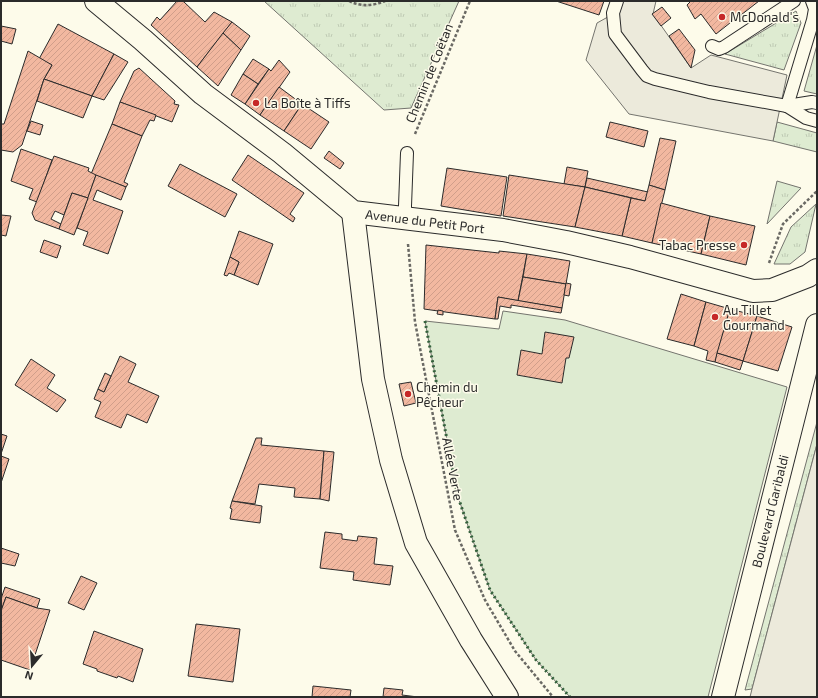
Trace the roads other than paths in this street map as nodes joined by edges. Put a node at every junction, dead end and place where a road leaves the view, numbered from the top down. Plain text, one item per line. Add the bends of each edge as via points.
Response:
1 (96, 1) edge
2 (617, 1) edge
3 (794, 1) edge
4 (812, 1) edge
5 (712, 46) dead end
6 (817, 102) edge
7 (787, 106) junction
8 (817, 121) edge
9 (407, 153) road end
10 (354, 212) junction
11 (405, 218) junction
12 (817, 270) edge
13 (817, 325) edge
14 (507, 697) edge
15 (723, 697) edge

1 - 10 street, Avenue du Petit Port via 144,40 203,94 282,153
2 - 7 lane via 613,13 615,34 647,76 709,92
3 - 5 lane via 724,47 719,49
4 - 7 lane via 813,20
6 - 7 lane
7 - 8 lane via 806,118
9 - 11 lane
10 - 11 street, Avenue du Petit Port
10 - 14 street via 373,379 391,460 416,543
11 - 12 street, Avenue du Petit Port via 503,230 566,242 753,291 772,290
13 - 15 street, Boulevard Garibaldi

